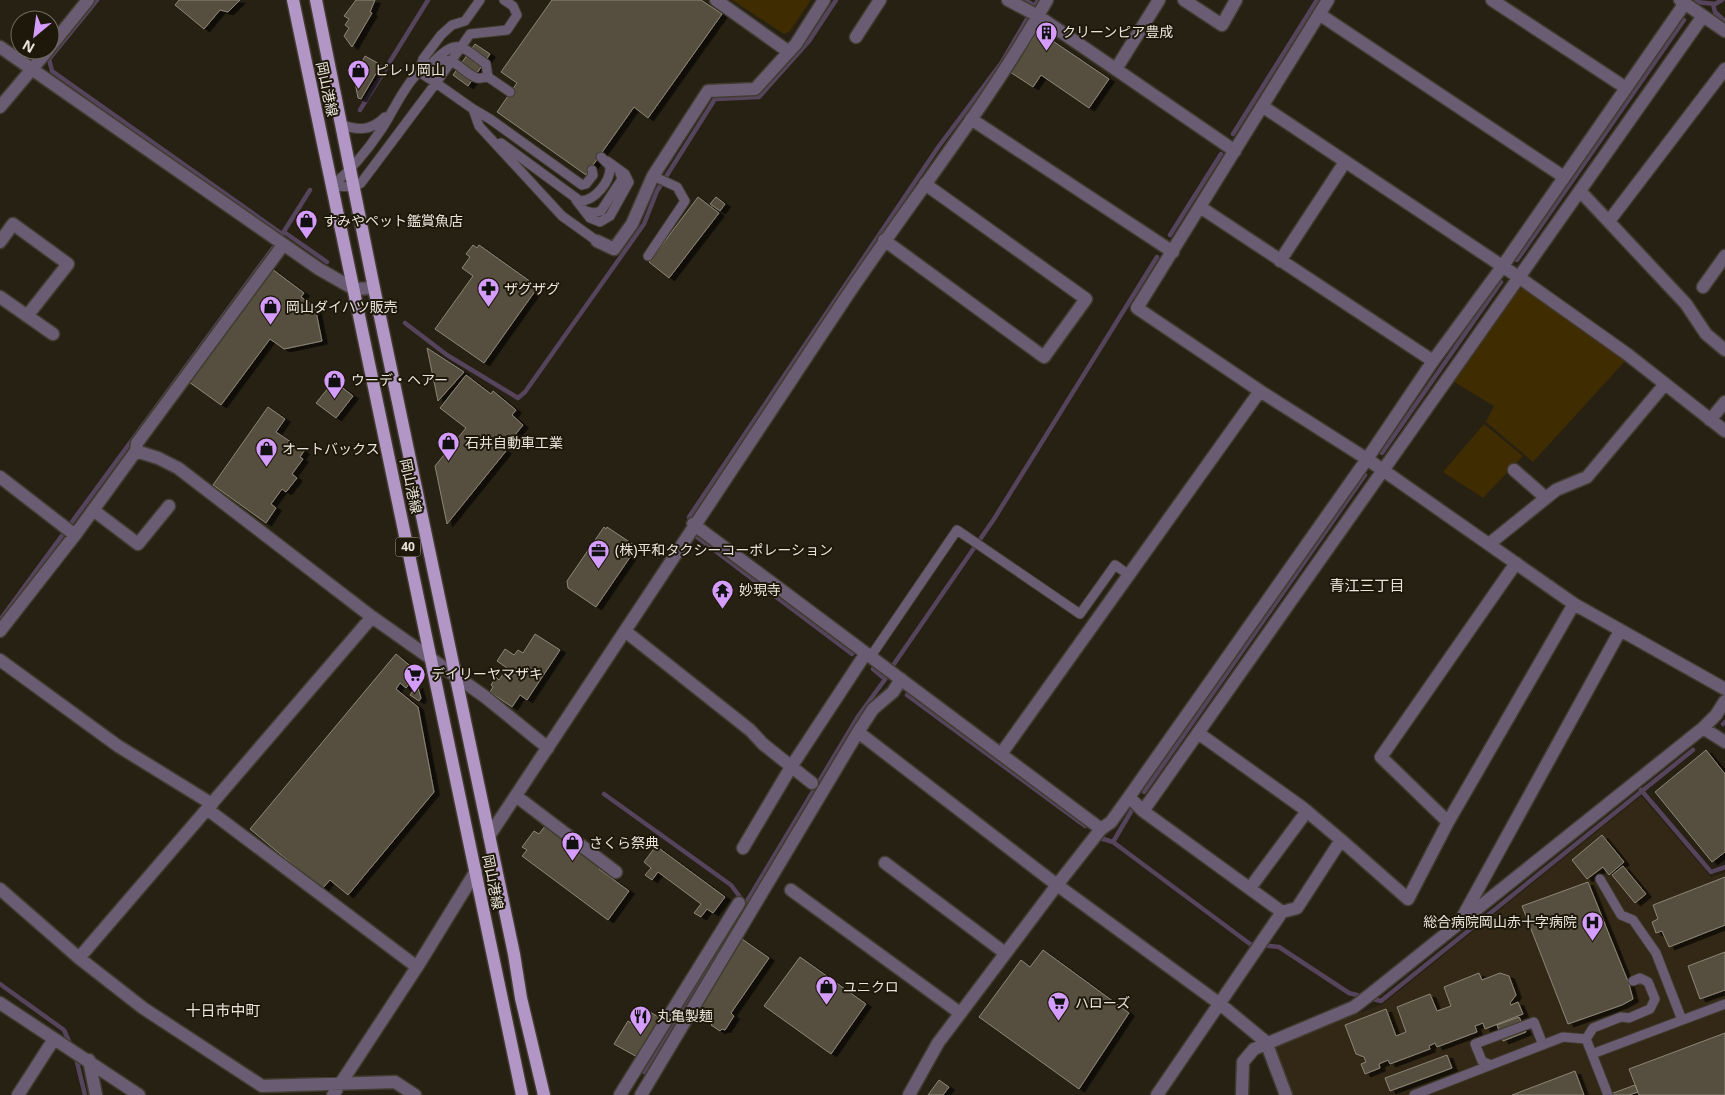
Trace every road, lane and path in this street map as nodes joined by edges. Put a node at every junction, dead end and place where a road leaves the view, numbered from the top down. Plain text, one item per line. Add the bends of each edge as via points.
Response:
1 (88, 0) edge
2 (293, 0) edge
3 (316, 0) edge
4 (480, 0) edge
5 (504, 0) edge
6 (716, 0) edge
7 (824, 0) edge
8 (880, 0) edge
9 (1008, 0) edge
10 (1047, 0) edge
11 (1159, 0) edge
12 (1184, 0) edge
13 (1236, 0) edge
14 (1328, 0) edge
15 (1492, 0) edge
16 (1682, 2) edge
17 (515, 3) edge
18 (1033, 14) junction
19 (1319, 14) junction
20 (1702, 16) junction
21 (1725, 31) edge
22 (60, 35) edge
23 (856, 37) dead end
24 (0, 47) edge
25 (461, 47) junction
26 (789, 52) junction
27 (40, 60) edge
28 (451, 62) junction
29 (430, 65) junction
30 (33, 68) junction
31 (1116, 69) junction
32 (1725, 69) edge
33 (419, 72) junction
34 (488, 77) junction
35 (436, 83) junction
36 (1626, 88) junction
37 (510, 92) dead end
38 (1262, 106) junction
39 (0, 107) edge
40 (473, 109) junction
41 (390, 112) junction
42 (971, 119) junction
43 (340, 124) junction
44 (479, 126) junction
45 (1235, 150) junction
46 (1345, 162) junction
47 (350, 169) junction
48 (592, 170) dead end
49 (655, 177) junction
50 (1564, 177) junction
51 (925, 184) junction
52 (332, 186) junction
53 (354, 187) junction
54 (1580, 191) junction
55 (576, 200) junction
56 (1200, 208) junction
57 (1609, 221) junction
58 (884, 240) junction
59 (597, 241) joint
60 (0, 242) edge
61 (283, 244) junction
62 (1172, 252) junction
63 (648, 256) dead end
64 (1725, 256) edge
65 (1280, 261) junction
66 (1502, 267) junction
67 (1520, 278) junction
68 (1703, 287) dead end
69 (374, 288) junction
70 (354, 289) junction
71 (0, 297) edge
72 (27, 316) junction
73 (53, 334) dead end
74 (1725, 350) edge
75 (1433, 361) junction
76 (1665, 384) junction
77 (1260, 392) junction
78 (1725, 402) edge
79 (1710, 420) junction
80 (1725, 431) edge
81 (136, 451) junction
82 (1367, 459) junction
83 (1382, 470) junction
84 (1514, 470) dead end
85 (0, 477) edge
86 (1546, 498) junction
87 (169, 506) dead end
88 (93, 510) junction
89 (693, 524) junction
90 (68, 530) junction
91 (1488, 544) junction
92 (1516, 563) junction
93 (1129, 575) junction
94 (1574, 604) junction
95 (372, 617) junction
96 (624, 630) junction
97 (1620, 630) junction
98 (0, 631) edge
99 (869, 654) junction
100 (0, 660) edge
101 (432, 661) junction
102 (457, 679) junction
103 (901, 679) junction
104 (1725, 689) edge
105 (1725, 701) edge
106 (1703, 728) junction
107 (858, 732) junction
108 (1198, 732) junction
109 (1725, 742) edge
110 (548, 748) junction
111 (1001, 754) junction
112 (791, 767) junction
113 (812, 783) dead end
114 (516, 796) junction
115 (1129, 797) junction
116 (210, 806) junction
117 (1143, 811) junction
118 (1306, 811) junction
119 (1448, 822) junction
120 (1101, 829) junction
121 (489, 836) junction
122 (1341, 840) junction
123 (743, 848) dead end
124 (885, 863) dead end
125 (476, 871) junction
126 (616, 872) dead end
127 (1600, 879) dead end
128 (1057, 884) junction
129 (1250, 888) junction
130 (0, 889) edge
131 (791, 890) dead end
132 (739, 903) dead end
133 (1282, 912) junction
134 (1458, 925) junction
135 (1005, 953) junction
136 (79, 958) junction
137 (417, 967) junction
138 (1632, 981) dead end
139 (0, 1003) edge
140 (1220, 1004) junction
141 (1725, 1004) edge
142 (960, 1013) junction
143 (1682, 1020) junction
144 (54, 1039) junction
145 (1586, 1039) junction
146 (1266, 1042) junction
147 (1543, 1045) junction
148 (1592, 1054) junction
149 (84, 1057) junction
150 (1491, 1065) junction
151 (341, 1082) junction
152 (18, 1095) edge
153 (96, 1095) edge
154 (139, 1095) edge
155 (333, 1095) edge
156 (414, 1095) edge
157 (522, 1095) edge
158 (544, 1095) edge
159 (620, 1095) edge
160 (641, 1095) edge
161 (909, 1095) edge
162 (1157, 1095) edge
163 (1242, 1095) edge
164 (1286, 1095) edge
165 (1414, 1095) edge
166 (1608, 1095) edge

1 - 22 street
2 - 52 main road, 岡山港線 / 40
3 - 43 main road, 岡山港線 / 40
4 - 33 lane via 465,21 452,25 441,35 423,59
5 - 17 lane
6 - 26 street
7 - 26 street
8 - 23 street
9 - 18 street
10 - 18 street
11 - 31 street
12 - 13 street via 1222,25
14 - 19 street
15 - 36 street
16 - 20 street
16 - 36 street
17 - 25 lane via 517,15 507,30 470,34
18 - 31 street
18 - 42 street
19 - 38 street
19 - 50 street
20 - 21 street
20 - 54 street
24 - 30 street
25 - 28 lane
25 - 29 lane via 446,49
25 - 34 lane via 486,64
26 - 49 street via 755,89 708,91
27 - 30 street
28 - 29 lane via 443,60
28 - 34 lane via 477,78
28 - 35 lane
29 - 33 lane
30 - 39 street
30 - 61 street
31 - 45 street
32 - 57 street
33 - 35 lane
33 - 41 lane
34 - 37 lane
35 - 40 lane
35 - 53 lane via 361,183
36 - 50 street
38 - 45 street
38 - 46 street
40 - 44 lane
40 - 48 lane via 582,186 593,175
41 - 43 lane via 369,128 355,129
41 - 47 lane via 382,129
42 - 51 street
42 - 62 street
43 - 47 main road, 岡山港線 / 40
44 - 55 lane
44 - 59 lane via 562,216
45 - 56 street
46 - 65 street
46 - 66 street
47 - 52 lane
47 - 53 main road, 岡山港線 / 40
49 - 59 street via 632,224 614,249
49 - 63 lane via 678,187 685,201
50 - 66 street
51 - 58 street
51 - 58 street via 1086,299 1044,357
52 - 53 lane
52 - 70 main road, 岡山港線 / 40
53 - 69 main road, 岡山港線 / 40
54 - 57 street
54 - 67 street
55 - 55 lane via 585,201 596,195 609,176 610,166 604,159 628,176 629,185 610,216 603,221 590,218
56 - 62 street
56 - 65 street
57 - 74 street via 1686,304 1706,334
58 - 89 street
60 - 72 street via 13,224 68,264
61 - 70 street
61 - 81 street via 137,443
62 - 77 street via 1138,308
64 - 68 street
65 - 75 street
66 - 67 street
66 - 75 street
67 - 76 street
67 - 83 street
69 - 70 street
69 - 102 main road, 岡山港線 / 40
70 - 101 main road, 岡山港線 / 40
71 - 72 street
72 - 73 street
75 - 82 street
76 - 79 street
76 - 86 street via 1587,477 1556,490
77 - 82 street
77 - 93 street
78 - 79 street
79 - 80 street
81 - 88 street
81 - 95 street via 178,468
82 - 83 street
82 - 115 street
83 - 91 street
83 - 108 street
84 - 86 street
85 - 90 street
86 - 91 street
87 - 88 street via 138,544
88 - 90 street
89 - 96 street
89 - 99 street
90 - 98 street
91 - 92 street
92 - 94 street
92 - 119 street via 1381,757
93 - 99 lane via 1115,564 1080,614 957,530
93 - 111 street
94 - 97 street
94 - 119 street
95 - 101 street
95 - 116 street
96 - 110 street
96 - 112 street via 750,730
97 - 104 street
97 - 134 street
99 - 103 street
99 - 112 street
100 - 116 street via 118,746
101 - 102 street
101 - 125 main road, 岡山港線 / 40
102 - 110 street via 484,696
102 - 121 main road, 岡山港線 / 40
103 - 107 street
103 - 111 street
105 - 106 street
106 - 109 street
106 - 134 street
107 - 128 street
107 - 160 street
108 - 117 street
108 - 118 street
110 - 114 street
111 - 120 street
112 - 113 street
112 - 123 street
114 - 121 street
114 - 126 street
115 - 117 street
115 - 120 street via 1111,822
116 - 136 street
116 - 137 street
117 - 129 street
118 - 122 street
118 - 129 street
119 - 122 street via 1408,899
120 - 128 street
121 - 158 main road, 岡山港線 / 40
122 - 133 street via 1297,908
124 - 135 street
125 - 137 street
125 - 157 main road, 岡山港線 / 40
127 - 143 lane via 1621,915 1633,920 1656,953
128 - 135 street
128 - 140 street
129 - 133 street
130 - 136 street
131 - 142 street
132 - 159 street
133 - 140 street
134 - 146 street via 1354,1007
135 - 142 street
136 - 151 street via 142,1008 262,1086
137 - 151 street
138 - 145 lane via 1640,978 1648,982 1655,999 1650,1009 1594,1028
139 - 144 street
140 - 146 street
140 - 162 street
141 - 143 lane
142 - 161 street via 937,1044
143 - 148 lane
144 - 149 street
144 - 152 street
145 - 147 lane via 1563,1037
145 - 148 lane
146 - 163 street via 1254,1049 1243,1062
146 - 164 street
147 - 150 lane
147 - 150 lane via 1534,1022 1475,1044 1482,1061
148 - 166 lane
149 - 153 street
149 - 154 street
150 - 165 lane
151 - 155 street
151 - 156 street via 395,1082

